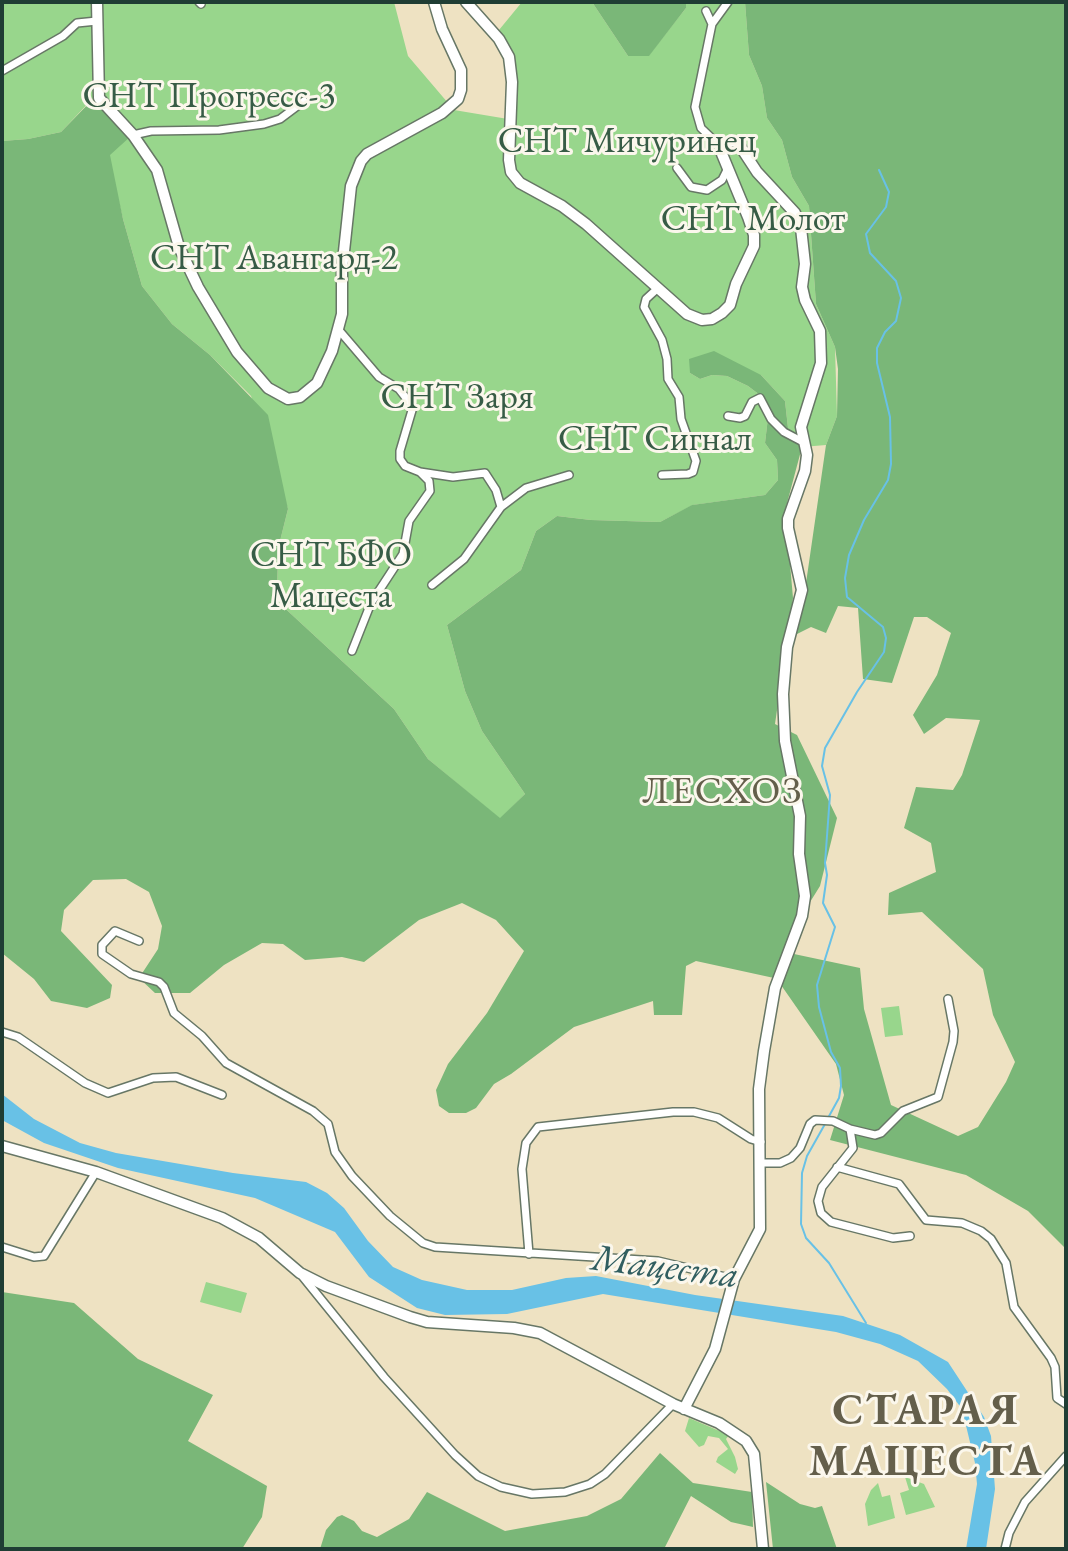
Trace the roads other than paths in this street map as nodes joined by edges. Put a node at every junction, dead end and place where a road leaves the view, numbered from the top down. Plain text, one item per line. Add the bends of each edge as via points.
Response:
1 (97, 2) edge
2 (434, 2) edge
3 (466, 2) edge
4 (728, 2) edge
5 (706, 11) dead end
6 (97, 21) junction
7 (712, 24) junction
8 (2, 71) edge
9 (304, 101) dead end
10 (133, 135) junction
11 (722, 148) junction
12 (677, 168) dead end
13 (728, 168) junction
14 (658, 288) junction
15 (338, 329) junction
16 (728, 416) dead end
17 (803, 442) junction
18 (420, 472) junction
19 (569, 475) dead end
20 (662, 475) dead end
21 (501, 507) junction
22 (432, 585) dead end
23 (352, 651) dead end
24 (139, 941) dead end
25 (948, 999) dead end
26 (2, 1032) edge
27 (222, 1095) dead end
28 (850, 1129) junction
29 (761, 1142) junction
30 (2, 1146) edge
31 (761, 1163) junction
32 (837, 1167) junction
33 (96, 1172) junction
34 (910, 1236) dead end
35 (2, 1247) edge
36 (529, 1254) junction
37 (300, 1273) junction
38 (734, 1279) junction
39 (1066, 1404) edge
40 (679, 1406) junction
41 (1066, 1456) edge
42 (763, 1549) edge
43 (1005, 1549) edge

1 - 6 street
2 - 15 street via 459,61 461,90 442,113 361,161 351,186
3 - 14 street via 509,57 511,172 586,224
4 - 7 street
5 - 7 street
6 - 8 street via 77,23
6 - 10 street via 99,98
7 - 11 street via 695,107 701,128
9 - 10 street via 264,124
10 - 15 street via 157,170 179,247 198,287 237,352 268,388 288,399 310,390 326,366
11 - 13 street
11 - 17 street via 738,143 795,213 801,228 802,287 820,331 821,363 801,427
12 - 13 street via 691,187 707,190
13 - 14 street via 754,235 730,305 712,319 694,318
14 - 20 street via 644,307 662,340 668,379 679,397 696,461 688,474
15 - 18 street via 413,407 400,459
16 - 17 street via 745,416 760,398 771,419
17 - 29 street via 805,471 788,519 802,590 787,647 783,694 805,896 768,1021 759,1089
18 - 21 street via 453,477 485,473
18 - 23 street via 430,491 409,521 403,554 371,603
19 - 21 street via 526,488
21 - 22 street via 464,559
24 - 36 street via 115,931 102,945 102,954 131,974 159,982 178,1017 226,1063 328,1124 335,1152 352,1176 423,1243
25 - 28 street via 953,1042 938,1097 903,1111 881,1133
26 - 27 street via 108,1093 153,1078 176,1077
28 - 31 street via 833,1121 812,1121 791,1158
28 - 32 street via 853,1148
29 - 31 street
29 - 36 street via 718,1118 694,1112 538,1127 526,1143 522,1169
30 - 33 street
31 - 38 street via 760,1229
32 - 34 street via 819,1193 818,1207 825,1218 893,1238
32 - 39 street via 895,1182 926,1220 962,1223 991,1239 1006,1263 1014,1307 1054,1362 1057,1398
33 - 35 street via 44,1256
33 - 37 street via 242,1227
36 - 38 street via 658,1261
37 - 40 street via 422,1321 540,1333
37 - 40 street via 455,1455 478,1476 501,1487 532,1494 590,1484
38 - 40 street via 715,1349
40 - 42 street via 729,1428 754,1454
41 - 43 street via 1025,1502

